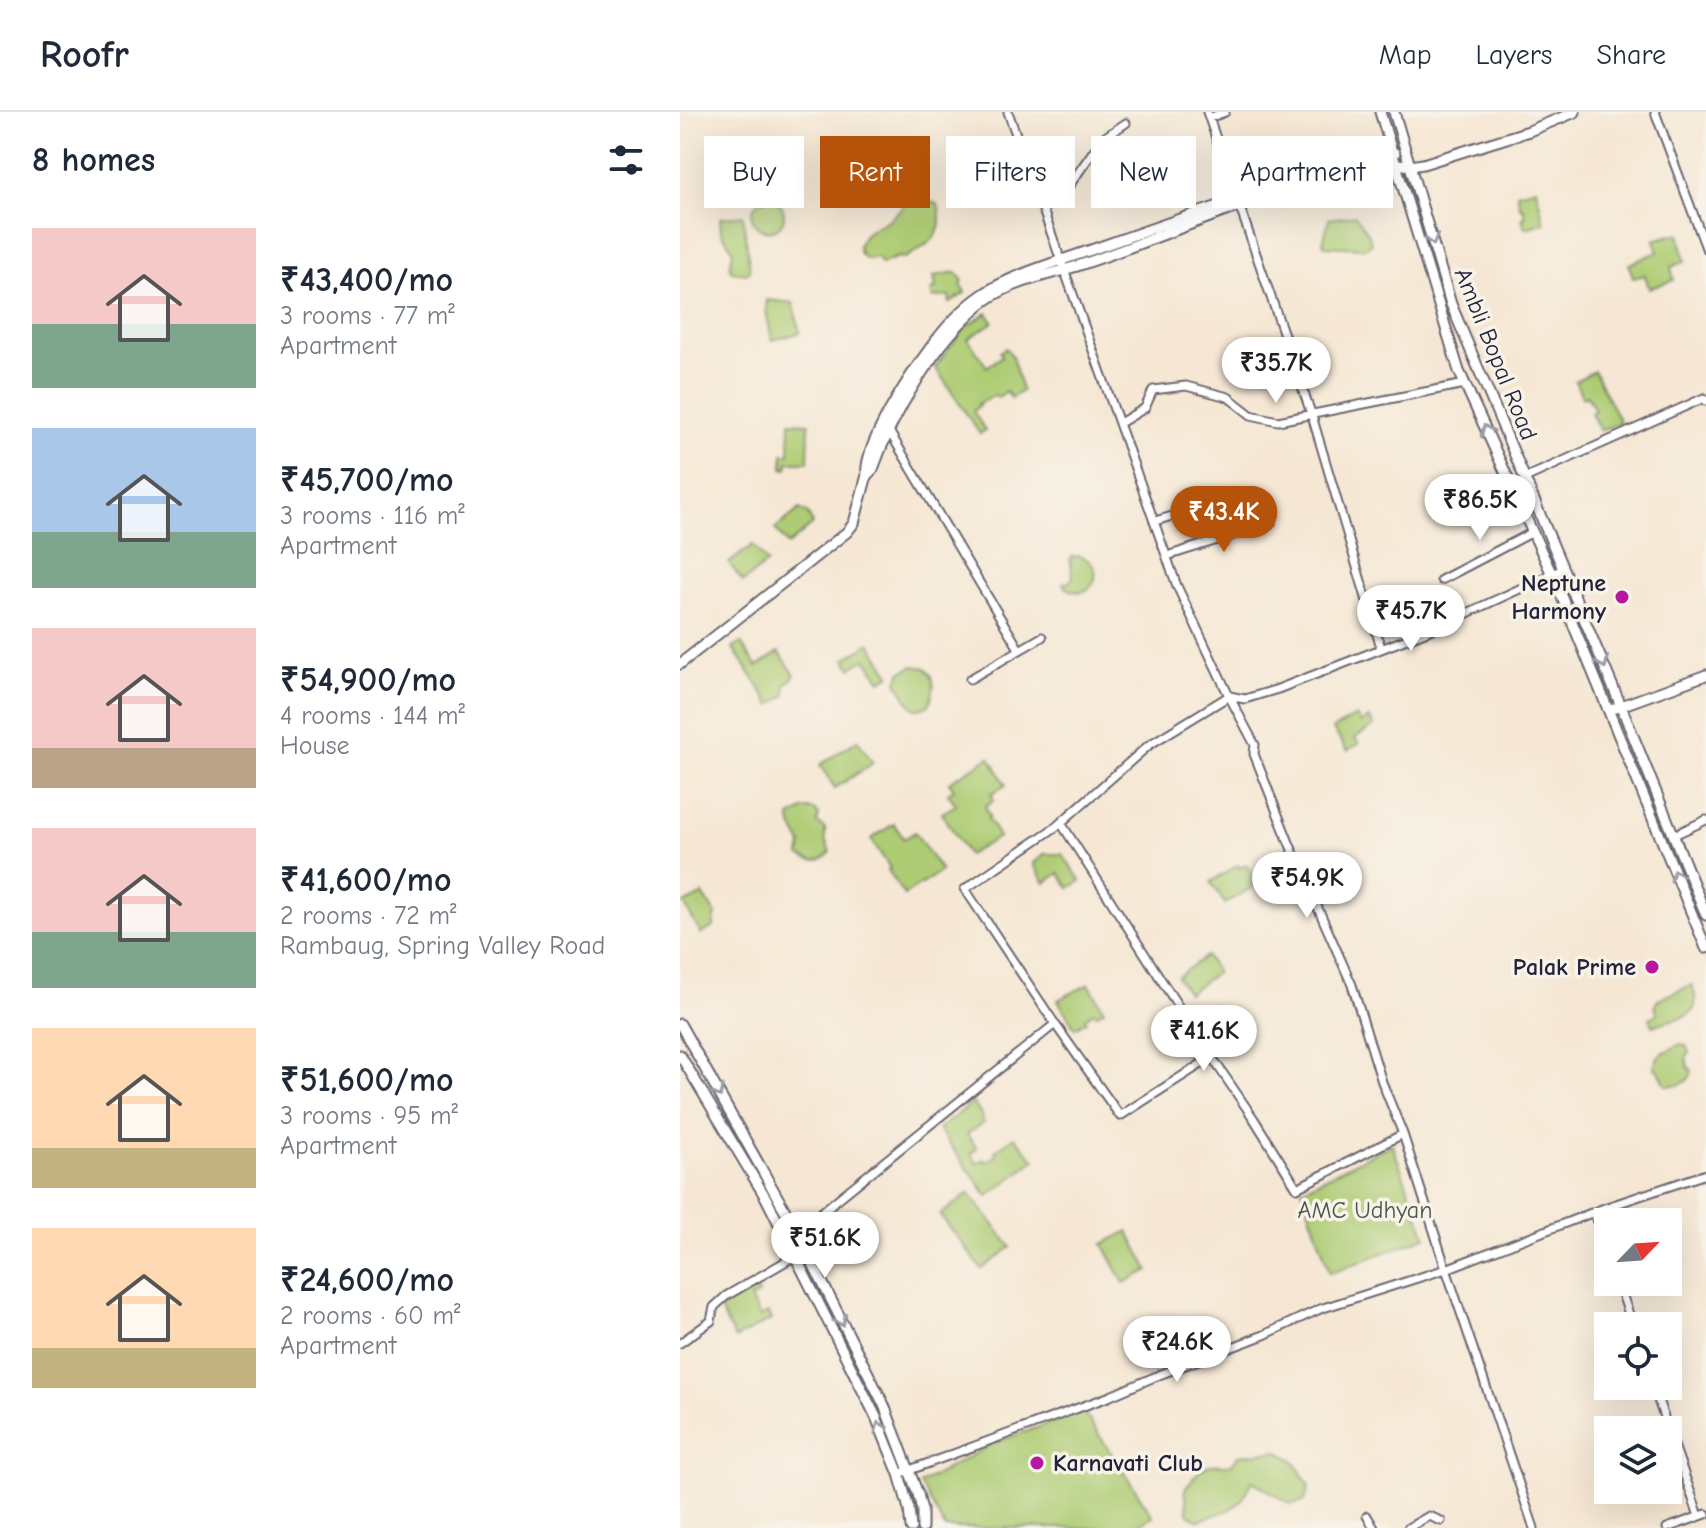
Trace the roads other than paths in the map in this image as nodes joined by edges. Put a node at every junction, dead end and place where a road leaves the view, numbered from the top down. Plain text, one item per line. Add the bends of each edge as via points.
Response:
1 (1008, 112) edge
2 (1225, 112) edge
3 (1380, 112) edge
4 (1394, 112) edge
5 (1575, 112) edge
6 (1655, 112) edge
7 (1208, 115) edge
8 (1126, 123) dead end
9 (1016, 136) edge
10 (1216, 136) edge
11 (1387, 136) edge
12 (1393, 152) edge
13 (1407, 155) junction
14 (1393, 158) edge
15 (1394, 163) junction
16 (1423, 164) junction
17 (1410, 166) junction
18 (1075, 177) edge
19 (1042, 208) edge
20 (1221, 208) edge
21 (1240, 208) edge
22 (1706, 248) edge
23 (1062, 265) junction
24 (982, 298) junction
25 (1465, 384) junction
26 (1705, 398) edge
27 (1312, 416) junction
28 (1120, 423) junction
29 (889, 431) junction
30 (867, 475) junction
31 (1525, 478) junction
32 (1512, 488) junction
33 (1255, 492) dead end
34 (1478, 508) dead end
35 (1155, 521) junction
36 (1271, 523) dead end
37 (1533, 532) junction
38 (1167, 556) junction
39 (1563, 569) junction
40 (1551, 575) junction
41 (1441, 580) dead end
42 (1042, 637) dead end
43 (1381, 648) junction
44 (1019, 649) junction
45 (680, 664) edge
46 (1706, 675) edge
47 (970, 679) dead end
48 (1229, 696) junction
49 (1621, 706) junction
50 (1608, 711) junction
51 (1706, 820) edge
52 (1061, 823) junction
53 (1674, 835) junction
54 (1706, 915) edge
55 (1706, 948) edge
56 (680, 1024) edge
57 (1055, 1024) junction
58 (680, 1055) edge
59 (1212, 1057) junction
60 (1403, 1134) junction
61 (1706, 1174) edge
62 (1606, 1208) edge
63 (1594, 1212) edge
64 (797, 1232) junction
65 (795, 1256) junction
66 (1446, 1269) junction
67 (680, 1343) edge
68 (1658, 1400) edge
69 (909, 1470) junction
70 (899, 1474) junction
71 (1702, 1515) edge
72 (1367, 1516) dead end
73 (1441, 1521) dead end
74 (911, 1528) edge
75 (922, 1528) edge
76 (1374, 1528) edge
77 (1408, 1528) edge
78 (1534, 1528) edge
79 (1667, 1528) edge

1 - 9 street
2 - 7 street
3 - 11 street, Ambli Bopal Road
4 - 13 street, Ambli Bopal Road
5 - 16 street
6 - 22 street
7 - 10 street
8 - 18 street via 1105,137
12 - 13 street
13 - 16 street
13 - 17 street, Ambli Bopal Road
14 - 15 street, Ambli Bopal Road
15 - 17 street
15 - 25 street, Ambli Bopal Road
16 - 17 street
17 -> 31 street, Ambli Bopal Road via 1451,304
19 - 23 street
20 - 23 street
21 - 27 street
23 - 24 street via 1012,279
23 - 28 street
24 - 29 street via 931,360
24 - 30 street via 962,312 910,378 884,422
25 - 27 street
32 -> 25 street, Ambli Bopal Road
26 - 31 street
27 - 28 street via 1278,421 1251,415 1228,397 1186,386 1153,390 1145,408
27 - 43 street
28 - 35 street
29 - 30 street
29 - 44 street
30 - 45 street via 854,523 844,536
31 - 39 street, Ambli Bopal Road
32 - 34 street
32 - 37 street, Ambli Bopal Road
33 - 35 street
35 - 38 street
36 - 38 street
37 - 40 street, Ambli Bopal Road
37 - 41 street
38 - 48 street
39 - 40 street
39 -> 49 street, Ambli Bopal Road
40 - 43 street
40 - 50 street, Ambli Bopal Road
42 - 44 street
43 - 48 street via 1260,696
44 - 47 street
46 - 49 street
48 - 52 street via 1149,745
48 - 60 street via 1255,745 1290,845 1352,985
49 - 50 street
49 - 53 street, Ambli Bopal Road
55 -> 50 street, Ambli Bopal Road
51 - 53 street
52 - 57 street via 965,889
52 - 59 street
53 - 54 street, Ambli Bopal Road
56 -> 64 street
57 - 59 street via 1120,1116
57 - 64 street
58 - 65 street
59 - 60 street via 1297,1188
60 - 66 street
61 - 62 street
63 - 66 street
64 -> 69 street via 884,1405
65 - 67 street via 726,1296 714,1307 711,1321
70 -> 65 street
66 - 69 street via 1320,1309 1108,1397
66 - 78 street
68 - 71 street
69 - 70 street
69 - 75 street
70 - 74 street
71 - 79 street
72 - 76 street
73 - 77 street via 1429,1516

